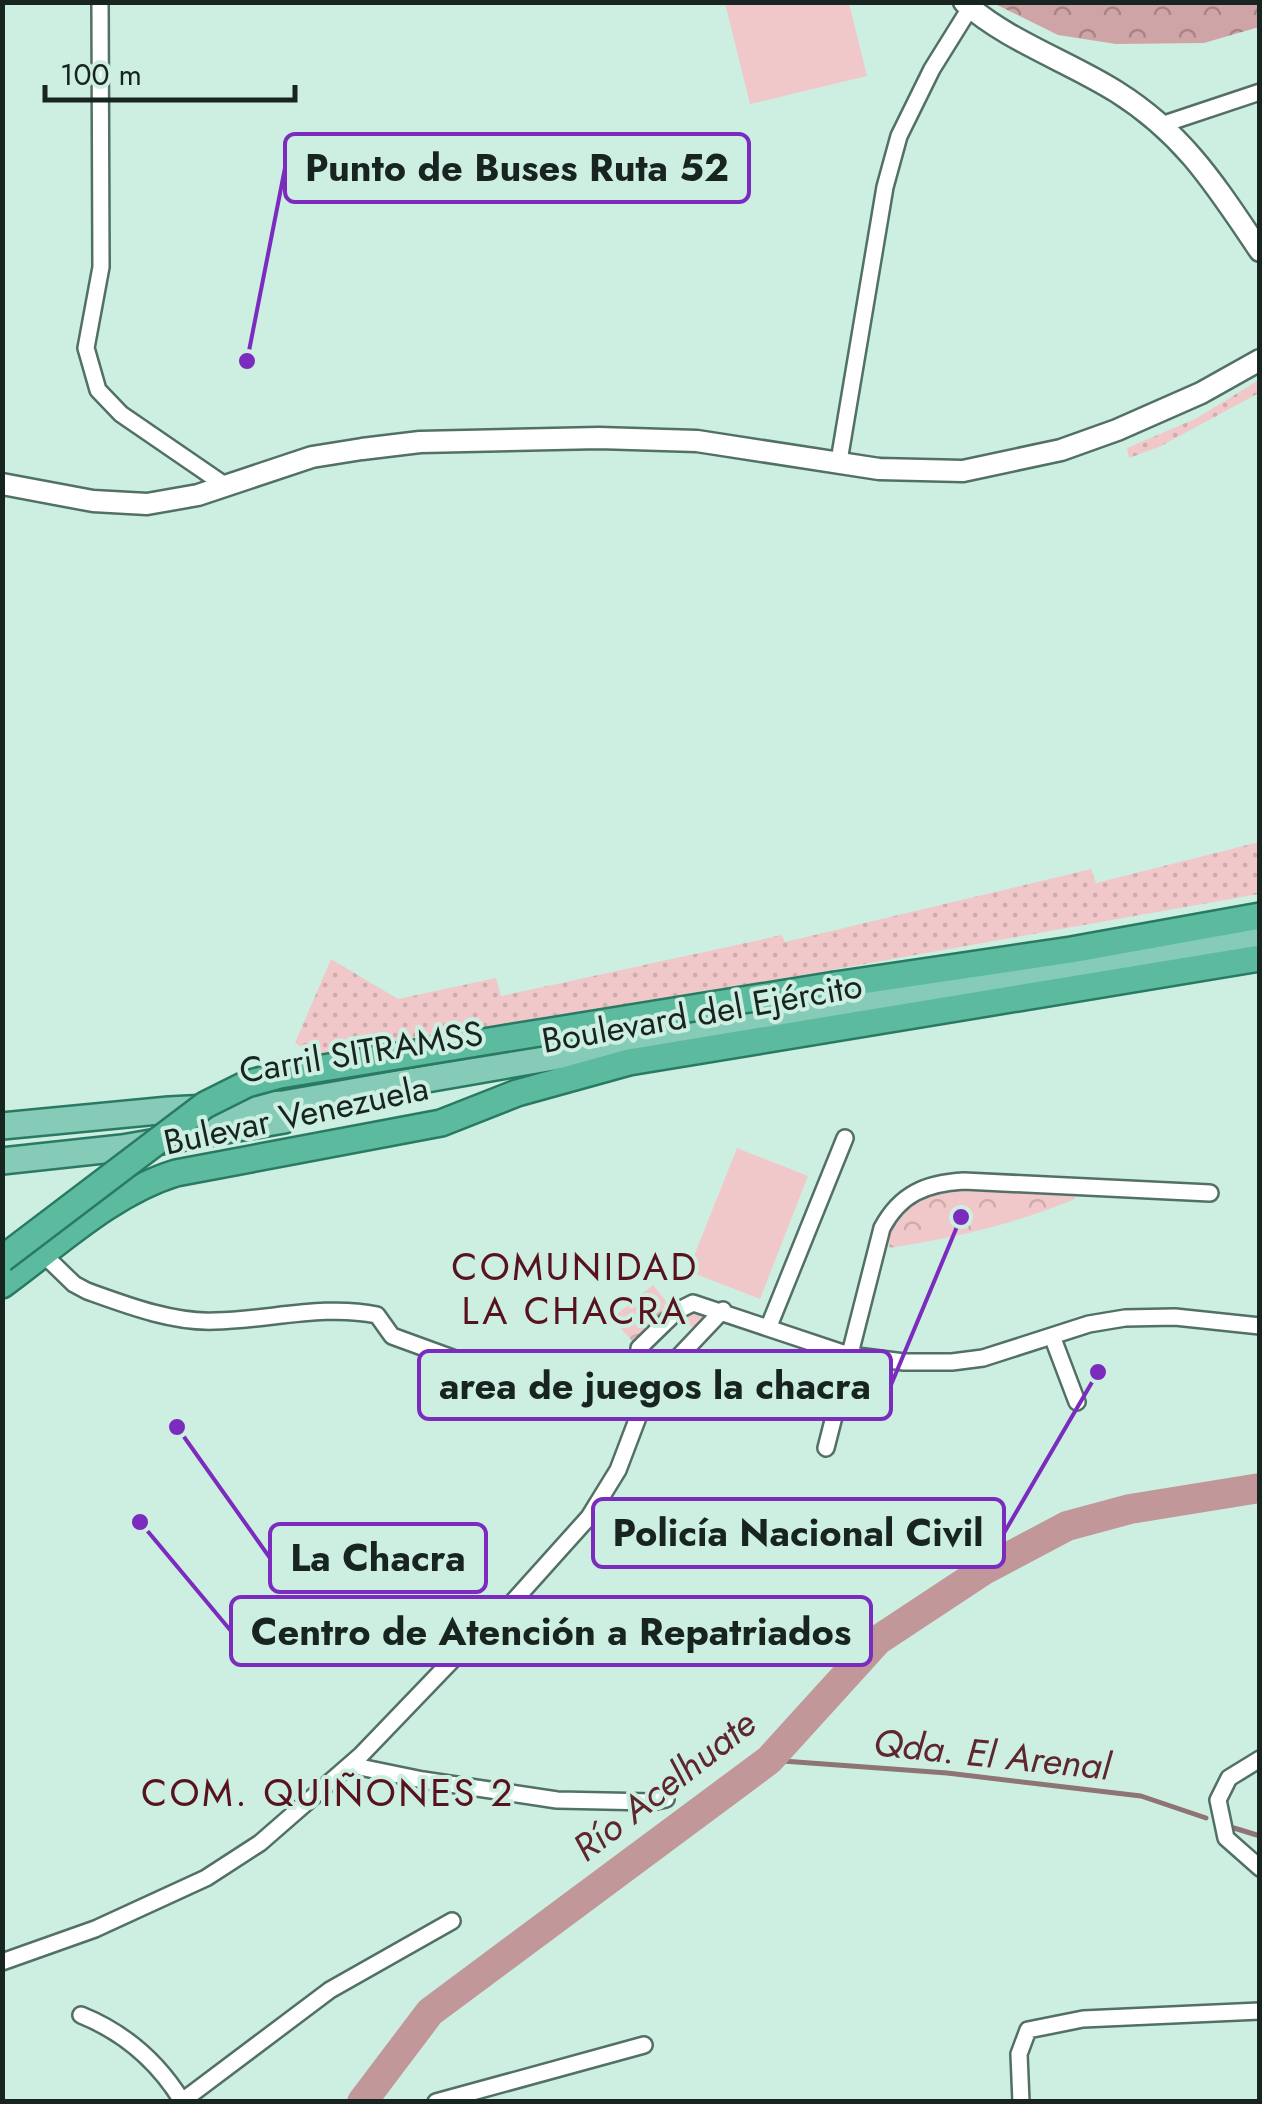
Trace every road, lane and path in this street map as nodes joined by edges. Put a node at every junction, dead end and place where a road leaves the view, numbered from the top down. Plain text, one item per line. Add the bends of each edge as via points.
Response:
1 (100, 2) edge
2 (967, 5) edge
3 (1260, 92) edge
4 (1160, 124) junction
5 (1260, 251) edge
6 (1260, 360) edge
7 (840, 462) junction
8 (2, 484) edge
9 (226, 486) junction
10 (1260, 906) edge
11 (1260, 916) edge
12 (1260, 934) edge
13 (1260, 958) edge
14 (872, 980) junction
15 (629, 1062) junction
16 (2, 1126) edge
17 (846, 1138) dead end
18 (2, 1161) edge
19 (1210, 1193) dead end
20 (44, 1254) junction
21 (2, 1260) edge
22 (2, 1285) edge
23 (723, 1310) junction
24 (769, 1326) junction
25 (1260, 1326) edge
26 (1052, 1336) junction
27 (849, 1354) junction
28 (1077, 1402) dead end
29 (826, 1448) dead end
30 (1260, 1759) edge
31 (350, 1765) junction
32 (666, 1799) dead end
33 (1260, 1868) edge
34 (452, 1921) dead end
35 (2, 1962) edge
36 (1260, 2010) edge
37 (80, 2015) dead end
38 (644, 2045) dead end
39 (182, 2101) edge
40 (436, 2102) edge
41 (1021, 2102) edge

1 - 9 street via 101,267 86,348 98,390 121,414
2 - 4 street
2 - 7 street via 899,136
3 - 4 street
4 - 5 street via 1203,166
6 - 7 street via 1160,413 1061,450 962,471
7 - 9 street via 654,439 420,442 312,457
8 - 9 street via 118,504 170,501
10 - 14 main road, Boulevard del Ejército via 928,963
11 - 14 highway, Boulevard del Ejército
12 - 16 main road, Carril SITRAMSS via 283,1104
13 - 15 highway, Boulevard del Ejército
14 - 21 highway, Boulevard del Ejército, bridge via 246,1084 205,1105
15 - 18 main road, Boulevard del Ejército via 122,1148
15 - 20 highway, Bulevar Venezuela via 517,1093 440,1124 150,1181
17 - 24 street
19 - 27 street via 964,1181 920,1189 900,1202 882,1228
20 - 22 highway, Bulevar Venezuela
20 - 23 street via 87,1291 184,1319 362,1312 378,1316 392,1336 513,1380 584,1386 640,1359 638,1348 682,1306
23 - 24 street
23 - 31 street via 669,1367 588,1516 502,1614
24 - 27 street
25 - 26 street via 1136,1317
26 - 27 street via 962,1362
26 - 28 street
27 - 29 street
30 - 33 street via 1229,1778 1218,1800 1226,1838
31 - 32 street via 557,1800
31 - 35 street via 260,1843 206,1878
34 - 39 street via 330,1990
36 - 41 street via 1084,2019 1028,2030 1019,2054
37 - 39 street via 110,2027 166,2074
38 - 40 street

